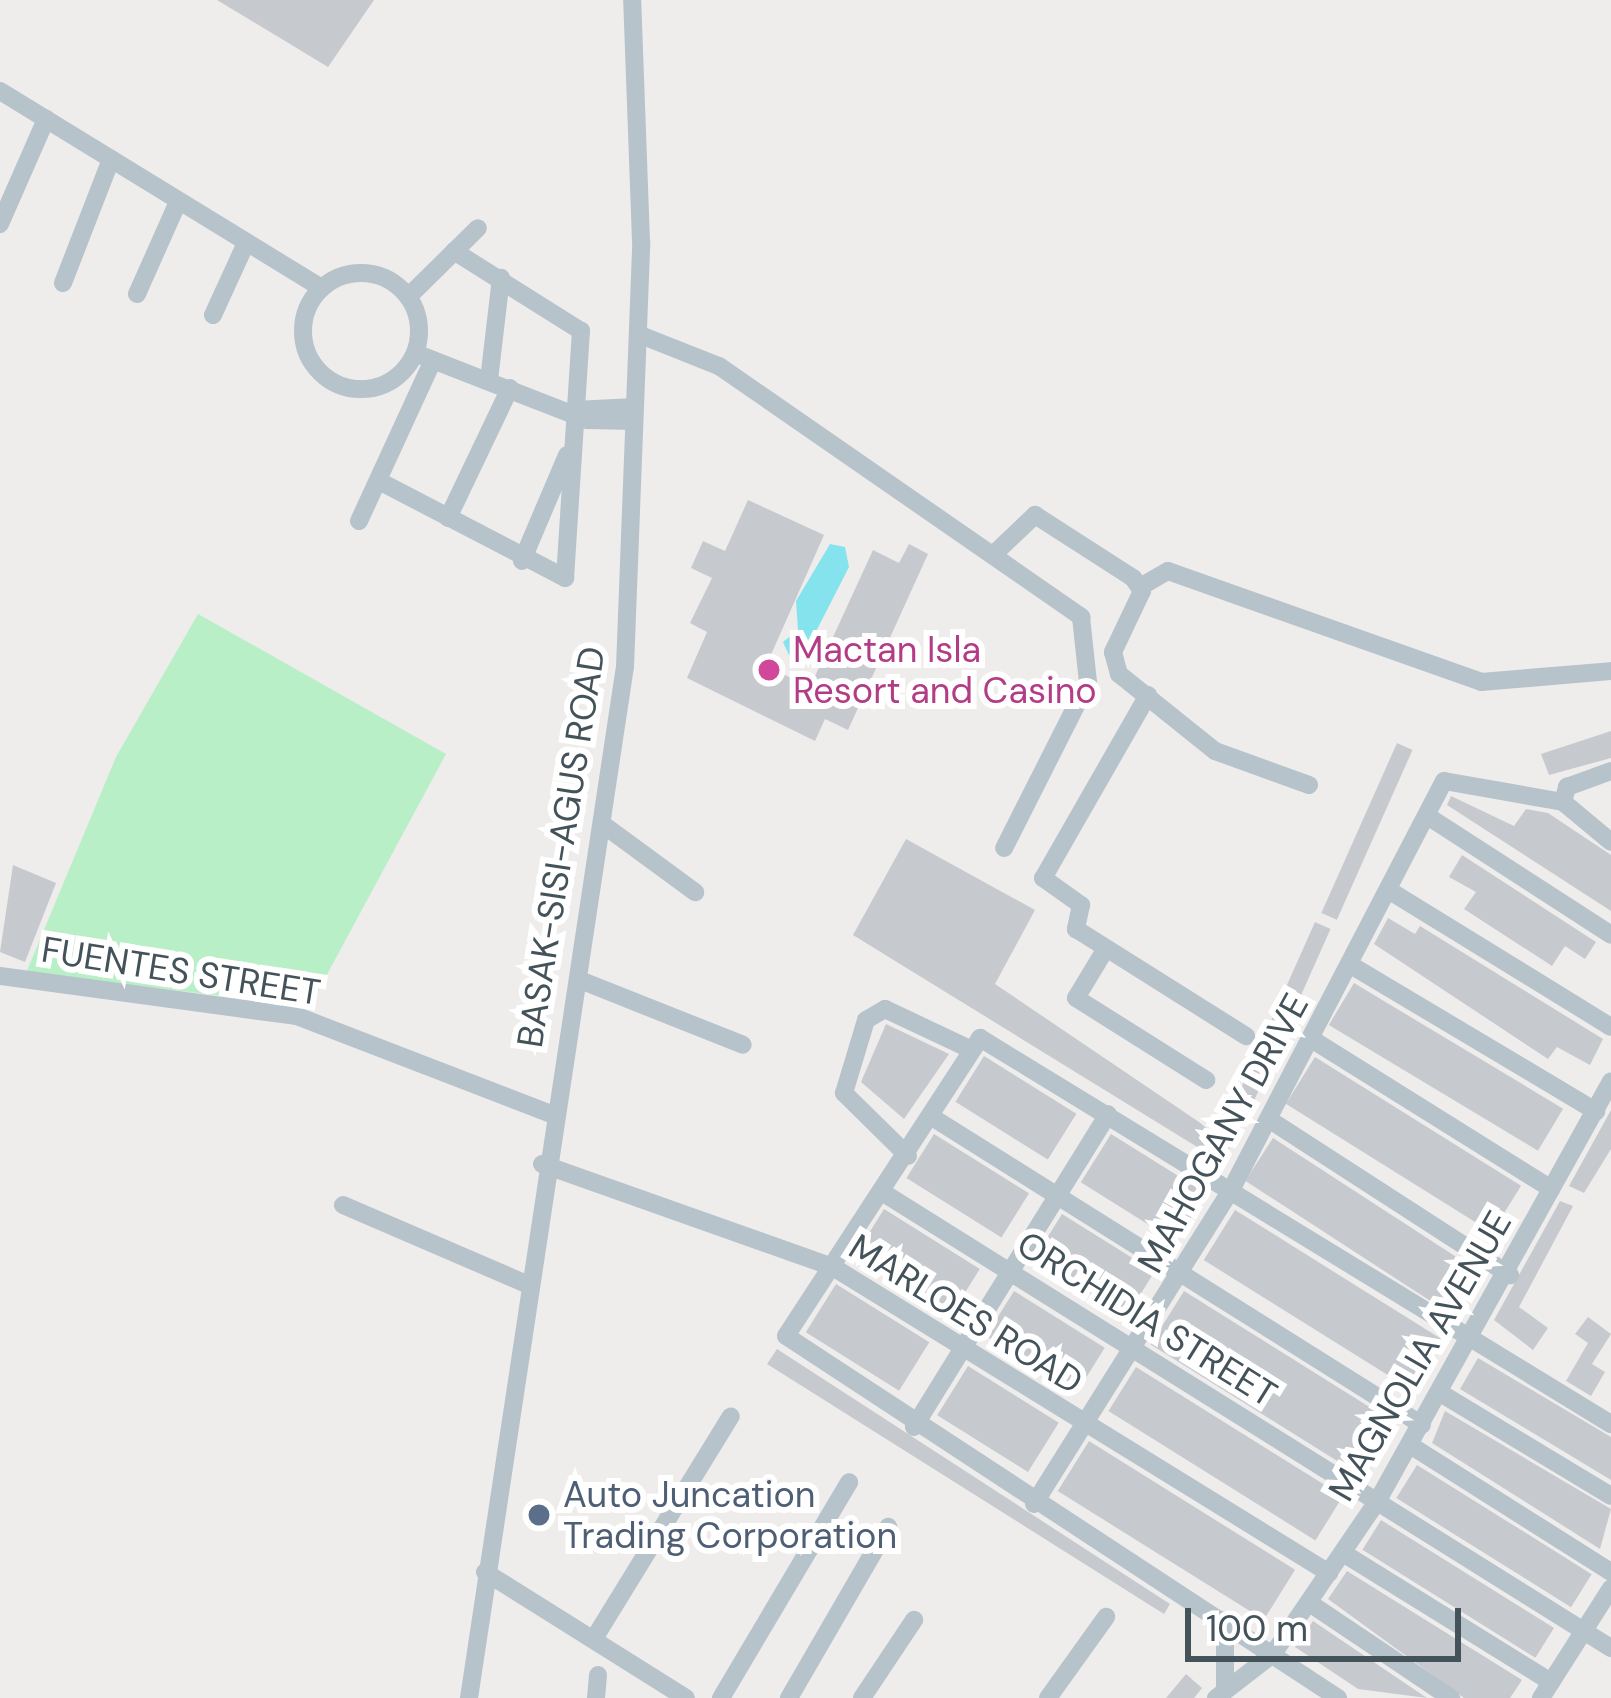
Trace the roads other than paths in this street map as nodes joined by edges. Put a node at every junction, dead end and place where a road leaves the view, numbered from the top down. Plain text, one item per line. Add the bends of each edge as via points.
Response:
1 (632, 0) edge
2 (0, 91) edge
3 (46, 118) junction
4 (111, 159) junction
5 (178, 202) junction
6 (0, 224) edge
7 (478, 227) dead end
8 (244, 244) junction
9 (454, 251) junction
10 (501, 278) junction
11 (63, 283) dead end
12 (321, 288) junction
13 (137, 294) dead end
14 (408, 297) junction
15 (213, 315) dead end
16 (638, 334) junction
17 (424, 356) junction
18 (489, 380) junction
19 (510, 388) junction
20 (575, 410) junction
21 (634, 414) junction
22 (572, 444) junction
23 (379, 481) junction
24 (448, 518) junction
25 (359, 521) dead end
26 (994, 554) junction
27 (522, 561) junction
28 (1141, 587) junction
29 (1611, 671) edge
30 (1148, 694) junction
31 (1611, 771) edge
32 (1309, 784) dead end
33 (1563, 802) junction
34 (1432, 819) junction
35 (605, 826) junction
36 (1611, 842) edge
37 (1004, 848) dead end
38 (1390, 891) junction
39 (695, 892) dead end
40 (1611, 935) edge
41 (1105, 950) junction
42 (1354, 967) junction
43 (0, 976) edge
44 (580, 980) junction
45 (1611, 1027) edge
46 (1246, 1036) dead end
47 (1313, 1040) junction
48 (743, 1046) dead end
49 (970, 1048) junction
50 (1206, 1080) dead end
51 (1611, 1082) edge
52 (1596, 1112) junction
53 (551, 1114) junction
54 (1108, 1114) junction
55 (935, 1119) junction
56 (1270, 1120) junction
57 (908, 1156) junction
58 (542, 1164) junction
59 (1550, 1189) junction
60 (1231, 1190) junction
61 (882, 1192) junction
62 (1055, 1196) junction
63 (343, 1205) dead end
64 (833, 1267) junction
65 (1010, 1272) junction
66 (1182, 1275) junction
67 (1510, 1275) junction
68 (524, 1283) junction
69 (1472, 1346) junction
70 (962, 1350) junction
71 (1136, 1352) junction
72 (1442, 1394) junction
73 (731, 1416) dead end
74 (1422, 1424) junction
75 (1611, 1424) edge
76 (914, 1427) junction
77 (1087, 1427) junction
78 (1410, 1444) junction
79 (849, 1482) dead end
80 (1611, 1496) edge
81 (1378, 1500) junction
82 (1034, 1504) junction
83 (887, 1527) dead end
84 (1343, 1553) junction
85 (485, 1572) junction
86 (1611, 1572) edge
87 (1329, 1573) junction
88 (1611, 1588) edge
89 (1311, 1604) junction
90 (1106, 1617) dead end
91 (914, 1620) dead end
92 (1225, 1620) junction
93 (1584, 1630) junction
94 (595, 1637) junction
95 (1611, 1648) edge
96 (1273, 1654) junction
97 (598, 1675) dead end
98 (1546, 1690) edge
99 (1221, 1692) edge
100 (469, 1698) edge
101 (597, 1698) edge
102 (686, 1698) edge
103 (722, 1698) edge
104 (789, 1698) edge
105 (862, 1698) edge
106 (1048, 1698) edge
107 (1338, 1698) edge
108 (1451, 1698) edge

1 - 16 street, BASAK-SISI-AGUS ROAD
2 - 3 street
3 - 4 street
3 - 6 street
4 - 5 street
4 - 11 street
5 - 8 street
5 - 13 street
7 - 9 street
8 - 12 street
8 - 15 street
9 - 10 street
9 - 14 street
10 - 18 street
10 - 20 street via 578,323
12 - 14 street via 366,273
12 - 17 street via 304,339 334,383 387,383
14 - 17 street
16 - 21 street, BASAK-SISI-AGUS ROAD
16 - 26 street via 706,358
17 - 18 street
17 - 23 street
18 - 19 street
19 - 20 street
19 - 24 street
20 - 21 street
20 - 22 street
21 - 35 street, BASAK-SISI-AGUS ROAD via 625,667
22 - 27 street
22 - 27 street via 568,571 554,579
23 - 24 street
23 - 25 street
24 - 27 street
26 - 28 street via 1035,515
26 - 37 street via 1065,597 1082,617 1091,664
28 - 29 street via 1168,572 1480,682
28 - 30 street via 1114,666
30 - 32 street via 1215,752
30 - 41 street via 1043,878 1078,902 1075,927
31 - 33 street via 1567,787
33 - 34 street, MAHOGANY DRIVE via 1444,781
33 - 36 street
34 - 38 street, MAHOGANY DRIVE
34 - 40 street
35 - 39 street
35 - 44 street, BASAK-SISI-AGUS ROAD
38 - 42 street, MAHOGANY DRIVE
38 - 45 street
41 - 46 street
41 - 50 street via 1076,998
42 - 47 street, MAHOGANY DRIVE
42 - 52 street
43 - 53 street, FUENTES STREET via 297,1016
44 - 48 street
44 - 53 street, BASAK-SISI-AGUS ROAD
47 - 56 street, MAHOGANY DRIVE
47 - 59 street
49 - 54 street via 993,1043
49 - 55 street
49 - 57 street via 885,1009 866,1020 844,1094
51 - 52 street, MAGNOLIA AVENUE
52 - 59 street, MAGNOLIA AVENUE
53 - 58 street, BASAK-SISI-AGUS ROAD
54 - 60 street
54 - 62 street
55 - 57 street
55 - 62 street
56 - 60 street, MAHOGANY DRIVE
56 - 67 street
57 - 61 street
58 - 64 street, MARLOES ROAD
58 - 68 street, BASAK-SISI-AGUS ROAD
59 - 67 street, MAGNOLIA AVENUE
60 - 66 street, MAHOGANY DRIVE
60 - 69 street
61 - 64 street
61 - 65 street, ORCHIDIA STREET
62 - 65 street
62 - 66 street
63 - 68 street
64 - 70 street, MARLOES ROAD
64 - 76 street via 786,1336
65 - 70 street
65 - 71 street, ORCHIDIA STREET
66 - 71 street, MAHOGANY DRIVE
66 - 74 street
67 - 69 street, MAGNOLIA AVENUE
68 - 85 street, BASAK-SISI-AGUS ROAD
69 - 72 street, MAGNOLIA AVENUE
69 - 75 street
70 - 76 street
70 - 77 street, MARLOES ROAD
71 - 77 street, MAHOGANY DRIVE
71 - 81 street, ORCHIDIA STREET
72 - 74 street, MAGNOLIA AVENUE
72 - 80 street
73 - 94 street
74 - 78 street, MAGNOLIA AVENUE
76 - 82 street
77 - 82 street, MAHOGANY DRIVE
77 - 87 street, MARLOES ROAD
78 - 81 street, MAGNOLIA AVENUE
78 - 86 street
79 - 103 street
81 - 84 street, MAGNOLIA AVENUE
81 - 93 street, ORCHIDIA STREET
82 - 92 street
83 - 104 street
84 - 87 street, MAGNOLIA AVENUE
84 - 98 street
85 - 94 street
85 - 100 street, BASAK-SISI-AGUS ROAD
87 - 89 street, MAGNOLIA AVENUE
88 - 93 street
89 - 96 street, MAGNOLIA AVENUE
89 - 108 street
90 - 106 street
91 - 105 street
92 - 96 street
92 - 99 street
93 - 95 street, ORCHIDIA STREET
93 - 98 street
94 - 102 street
96 - 99 street, MAGNOLIA AVENUE
96 - 107 street
97 - 101 street

